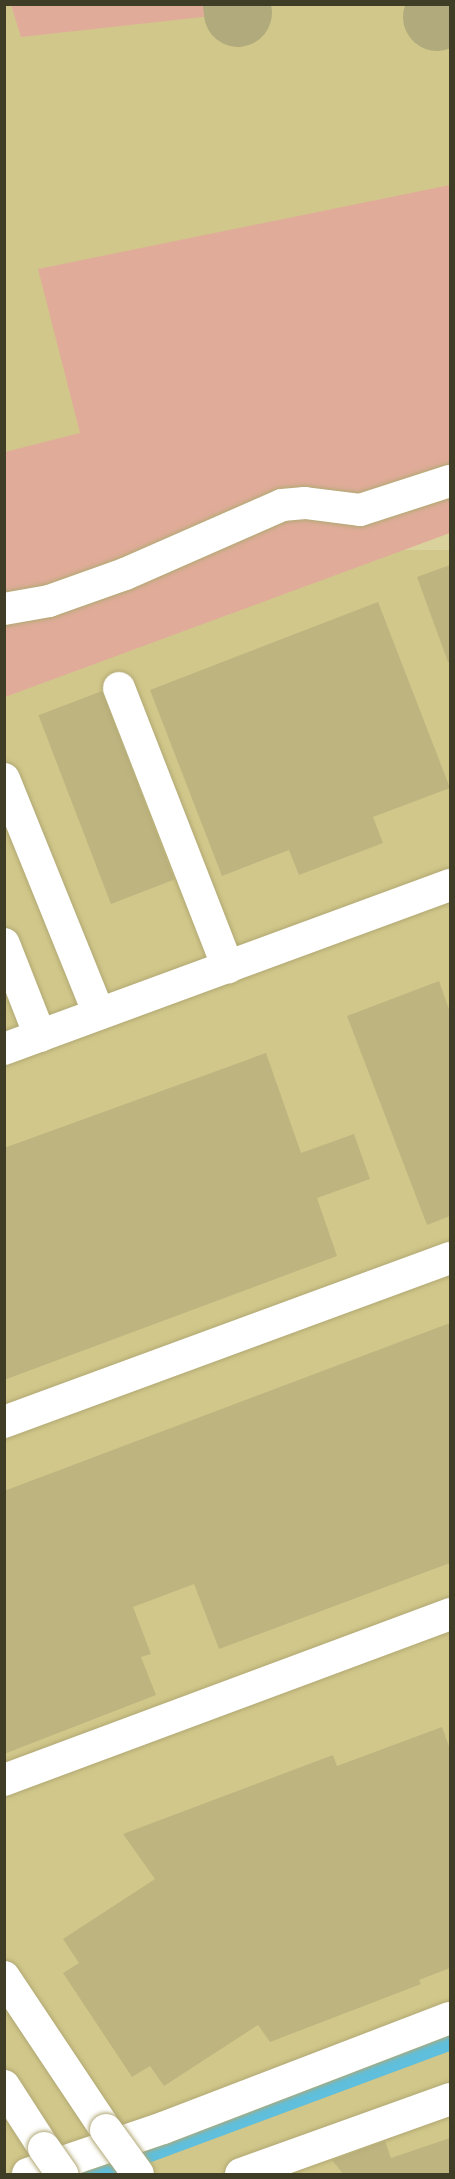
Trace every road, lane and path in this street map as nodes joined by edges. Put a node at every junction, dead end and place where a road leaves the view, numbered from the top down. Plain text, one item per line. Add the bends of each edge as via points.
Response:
1 (450, 481) edge
2 (4, 609) edge
3 (119, 688) dead end
4 (4, 779) edge
5 (450, 885) edge
6 (7, 959) edge
7 (228, 967) junction
8 (99, 1014) junction
9 (40, 1036) junction
10 (4, 1049) edge
11 (450, 1258) edge
12 (4, 1422) edge
13 (450, 1614) edge
14 (4, 1780) edge
15 (4, 1977) edge
16 (450, 2018) edge
17 (4, 2086) edge
18 (450, 2099) edge
19 (28, 2175) edge
20 (62, 2175) edge
21 (138, 2175) edge
22 (241, 2175) edge

1 - 2 street via 360,510 305,503 282,505 125,574 49,601
3 - 7 street
4 - 8 street
5 - 7 street
6 - 9 street
7 - 8 street
8 - 9 street
9 - 10 street
11 - 12 street
13 - 14 street
15 - 21 street, bridge
16 - 19 street via 163,2128
17 - 20 street, bridge
18 - 22 street

